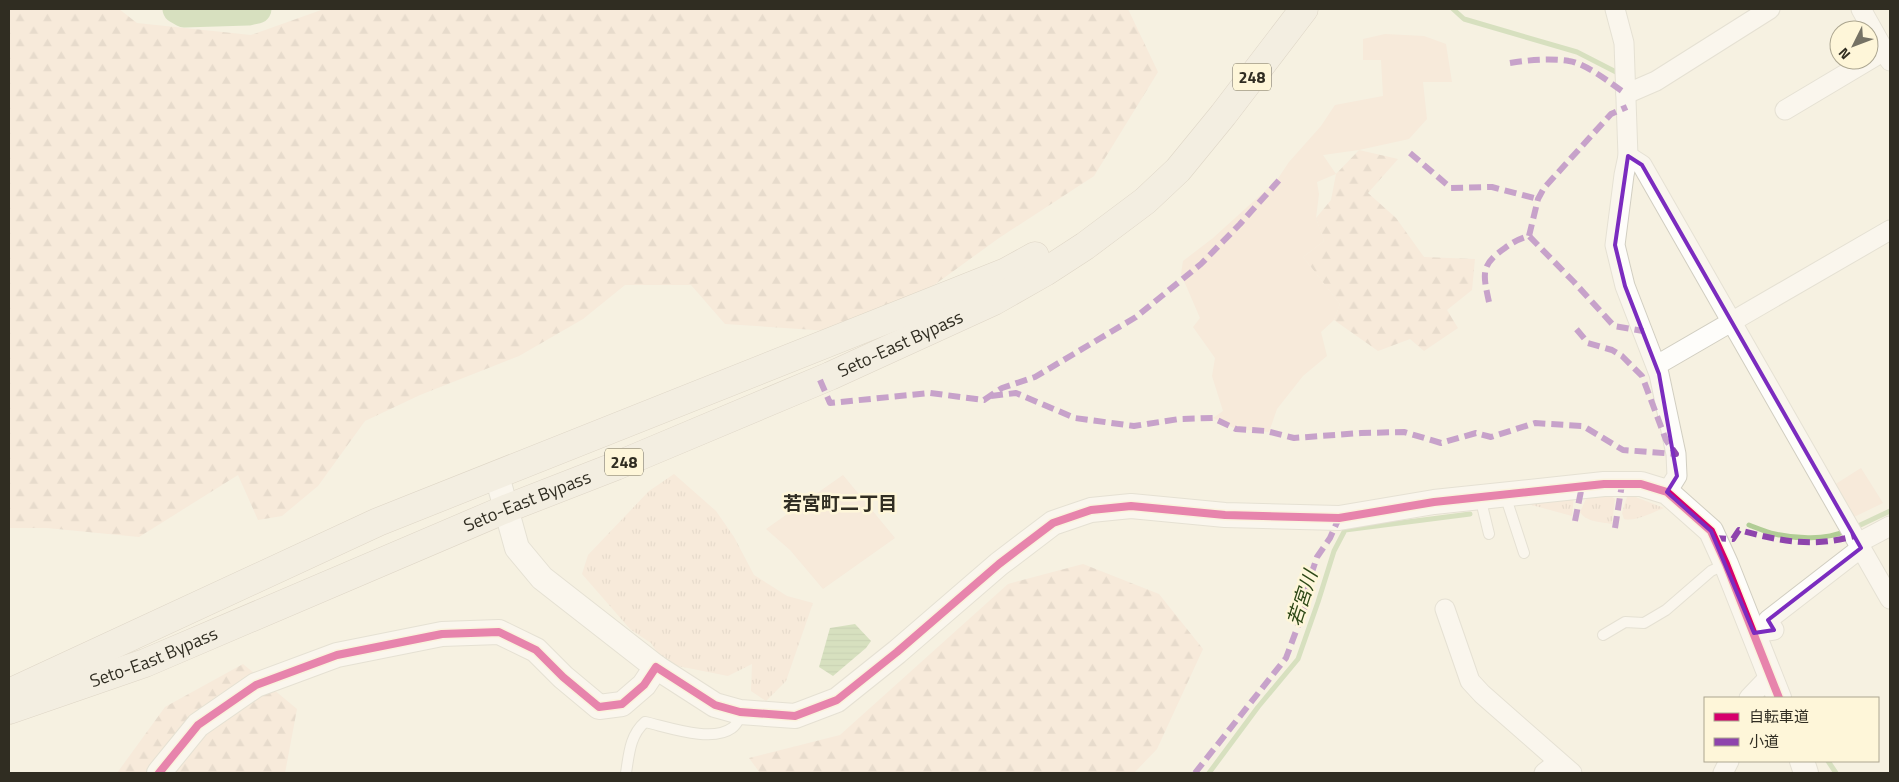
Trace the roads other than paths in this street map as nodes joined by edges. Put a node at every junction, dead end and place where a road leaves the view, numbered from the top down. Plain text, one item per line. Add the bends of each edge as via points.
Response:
1 (1304, 9) edge
2 (1615, 9) edge
3 (1770, 9) edge
4 (1860, 9) edge
5 (1887, 57) edge
6 (1626, 94) junction
7 (1785, 110) dead end
8 (1198, 144) junction
9 (1628, 156) junction
10 (1890, 230) edge
11 (1731, 320) junction
12 (1657, 365) junction
13 (497, 476) junction
14 (1667, 492) junction
15 (1505, 494) junction
16 (1480, 498) junction
17 (508, 508) junction
18 (1890, 526) edge
19 (1489, 534) dead end
20 (1855, 538) junction
21 (1524, 553) dead end
22 (1726, 564) junction
23 (1890, 599) edge
24 (1445, 609) dead end
25 (1754, 633) junction
26 (1603, 635) dead end
27 (656, 667) junction
28 (1771, 675) junction
29 (9, 693) edge
30 (1750, 697) edge
31 (1779, 697) edge
32 (9, 710) edge
33 (743, 712) junction
34 (1558, 770) edge
35 (159, 773) edge
36 (626, 773) edge

1 - 8 highway, Seto-East Bypass / 248
2 - 6 street via 1624,43
3 - 6 street via 1656,81
4 - 5 street
5 - 7 street
6 - 9 street
8 - 13 highway, Seto-East Bypass / 248 via 1082,230 1006,272
8 - 17 highway, Seto-East Bypass / 248 via 1178,170 1145,201 1085,246 994,301 830,376
9 - 11 street via 1642,165
9 - 12 street via 1615,245 1625,286
10 - 11 street
11 - 12 street
11 - 20 street
12 - 14 street via 1676,454 1677,476
13 - 17 street
13 - 29 highway, Seto-East Bypass / 248 via 378,522
14 - 15 street via 1641,484 1604,484
14 - 22 street via 1711,532
15 - 16 street
15 - 21 lane
16 - 19 lane
16 - 33 street via 1339,518 1225,515 1131,506 1091,510 1054,523 999,564 837,700 795,716
17 - 27 street via 517,548 542,578
17 - 32 highway, Seto-East Bypass / 248 via 145,662
18 - 20 street
20 - 23 street
20 - 25 street via 1768,620 1774,630
22 - 25 street
22 - 26 lane via 1711,571 1666,610 1644,623 1625,622
24 - 34 street via 1470,681
25 - 28 street
27 - 33 street via 715,704
27 - 35 street via 644,685 622,704 599,707 562,677 536,650 499,632 442,634 337,655 256,685 198,725
28 - 30 street
28 - 31 street
33 - 36 lane via 734,728 720,734 696,734 646,722 638,728 630,746

